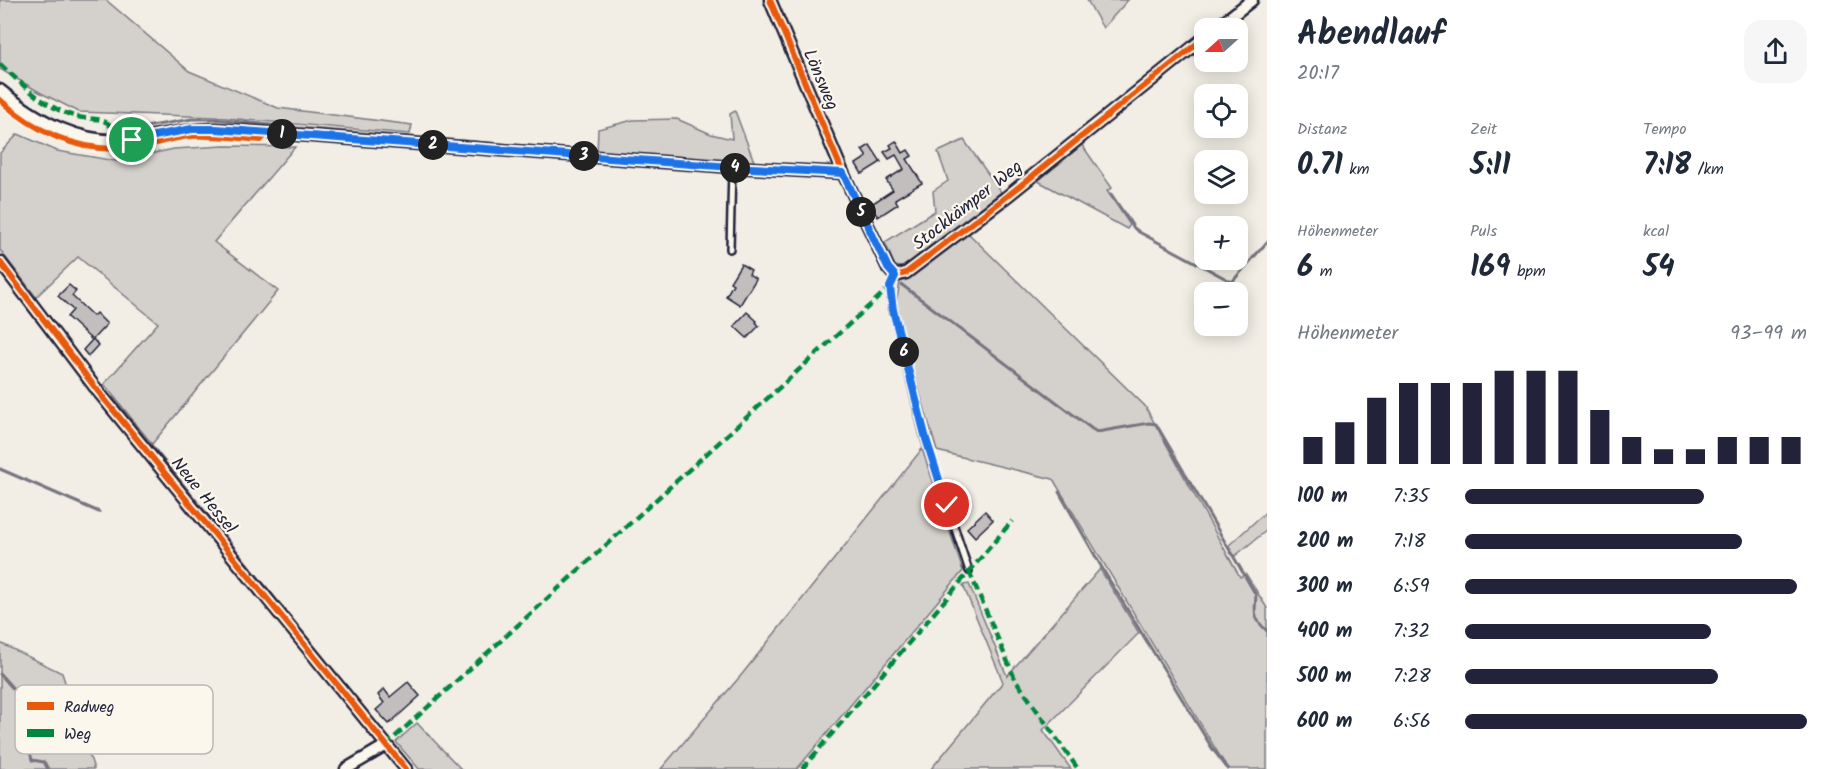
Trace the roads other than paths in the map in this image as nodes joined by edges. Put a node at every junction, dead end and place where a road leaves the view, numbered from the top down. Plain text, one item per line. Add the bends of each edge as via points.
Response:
1 (770, 0) edge
2 (1252, 0) edge
3 (1229, 18) edge
4 (1194, 46) edge
5 (0, 90) edge
6 (732, 167) junction
7 (843, 173) junction
8 (730, 249) dead end
9 (0, 262) edge
10 (895, 276) junction
11 (969, 571) dead end
12 (386, 746) junction
13 (346, 769) edge
14 (406, 769) edge

1 - 7 street, Lönsweg
2 - 3 street
4 - 10 street, Stockkämper Weg via 1005,198 906,273
5 - 6 street via 50,125 98,139 132,140 182,130 216,129
6 - 7 street
6 - 8 lane
7 - 10 street
9 - 12 street, Neue Hessel via 98,390
10 - 11 lane via 890,287 906,364
12 - 13 street
12 - 14 street, Neue Hessel

